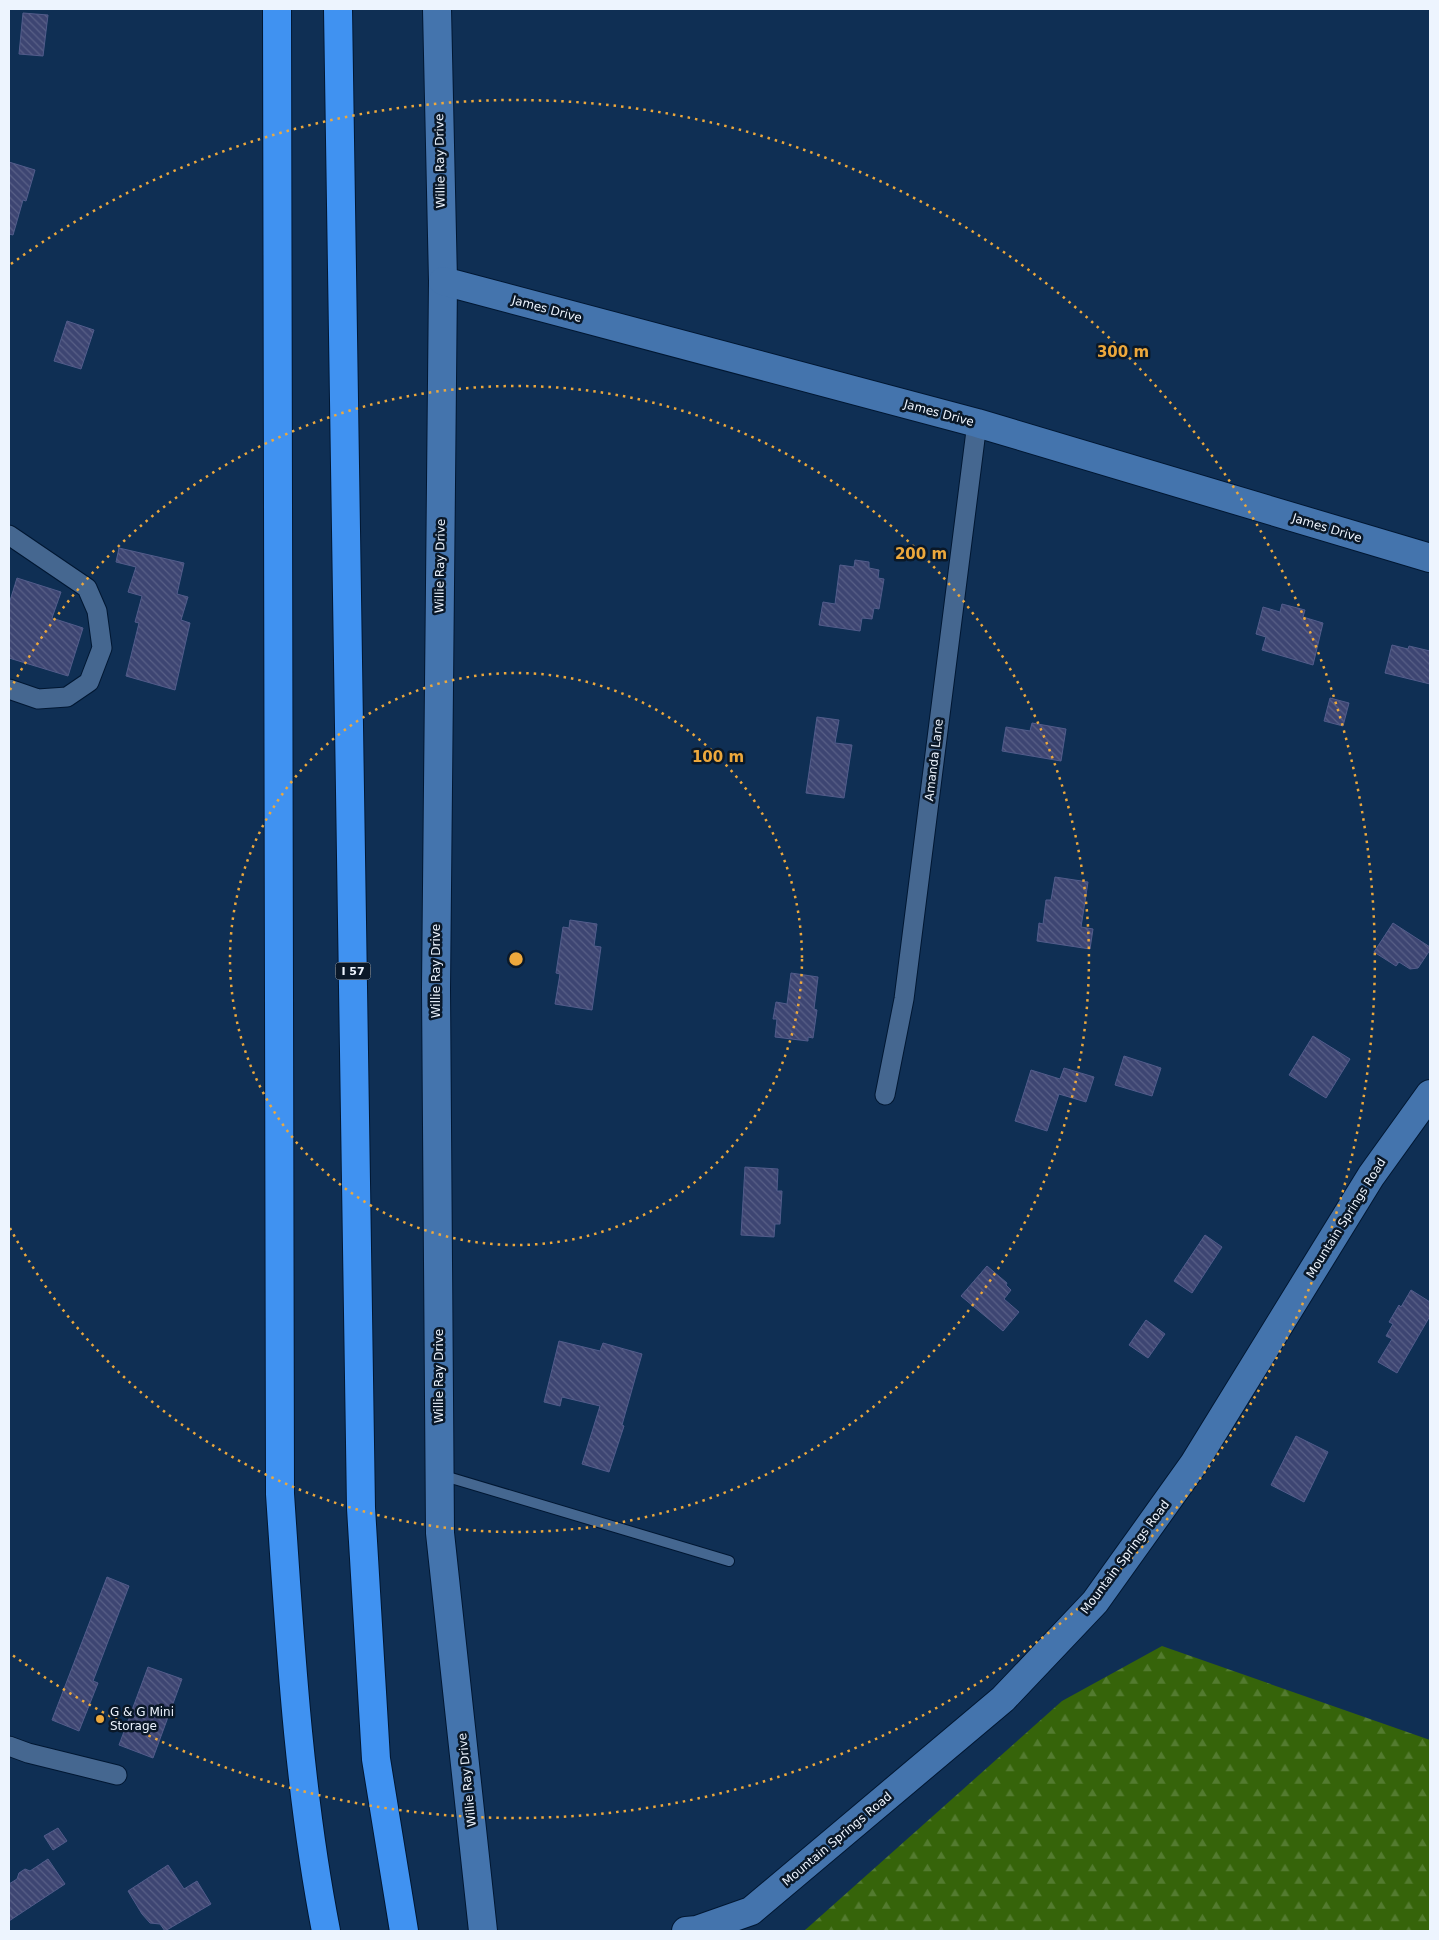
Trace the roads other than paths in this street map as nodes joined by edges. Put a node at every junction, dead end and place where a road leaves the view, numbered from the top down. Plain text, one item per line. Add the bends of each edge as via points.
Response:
1 (277, 9) edge
2 (338, 9) edge
3 (437, 9) edge
4 (443, 281) junction
5 (977, 423) junction
6 (9, 535) edge
7 (1430, 558) edge
8 (9, 690) edge
9 (1430, 1094) edge
10 (885, 1095) dead end
11 (440, 1474) junction
12 (729, 1561) dead end
13 (9, 1746) edge
14 (117, 1775) dead end
15 (326, 1931) edge
16 (404, 1931) edge
17 (483, 1931) edge
18 (686, 1931) edge

1 - 15 highway via 280,1494 293,1682 314,1872
2 - 16 highway, I 57 via 361,1508 376,1759
3 - 4 street, Willie Ray Drive
4 - 5 street, James Drive
4 - 11 street, Willie Ray Drive via 436,979
5 - 7 street, James Drive
5 - 10 street, Amanda Lane via 904,999
6 - 8 street via 87,588 97,611 102,648 88,682 67,697 38,699
9 - 18 street, Mountain Springs Road via 1370,1176 1193,1465 1095,1602 1003,1699 751,1911
11 - 12 lane
11 - 17 street, Willie Ray Drive via 440,1533
13 - 14 street

